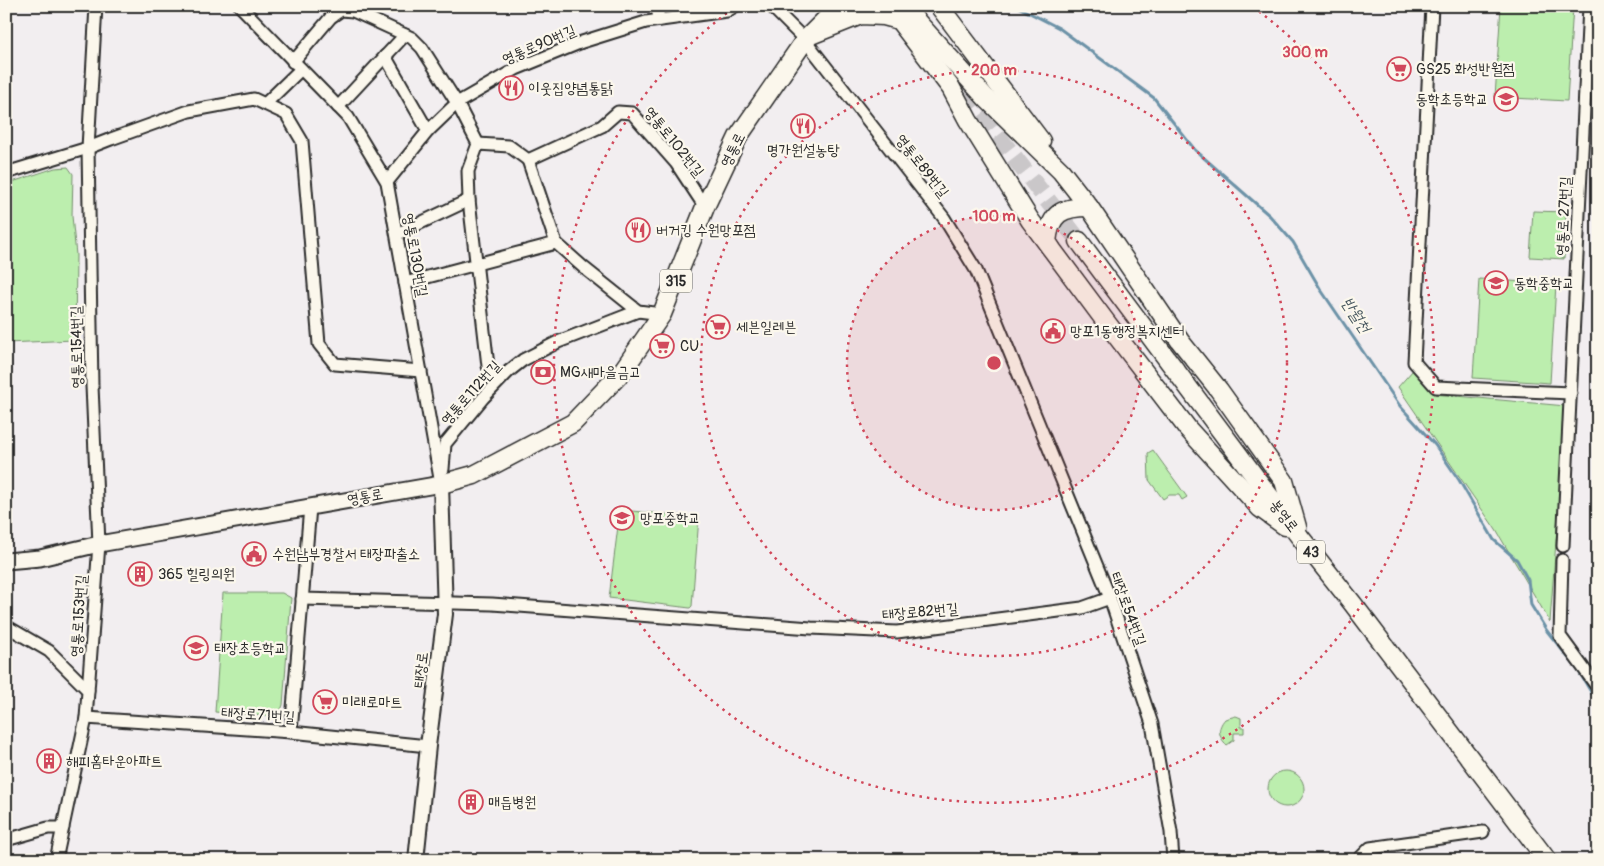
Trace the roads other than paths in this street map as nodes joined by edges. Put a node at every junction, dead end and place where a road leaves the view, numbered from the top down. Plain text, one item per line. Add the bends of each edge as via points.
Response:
1 (96, 6) edge
2 (240, 6) edge
3 (657, 6) edge
4 (735, 6) edge
5 (772, 6) edge
6 (888, 6) edge
7 (939, 6) edge
8 (1432, 6) edge
9 (1589, 6) edge
10 (337, 8) edge
11 (836, 8) edge
12 (901, 13) edge
13 (659, 20) junction
14 (405, 35) junction
15 (808, 37) junction
16 (385, 56) junction
17 (297, 66) junction
18 (458, 103) junction
19 (265, 104) junction
20 (338, 107) junction
21 (428, 131) junction
22 (478, 144) junction
23 (88, 148) junction
24 (528, 160) junction
25 (1061, 171) junction
26 (6, 173) edge
27 (387, 182) junction
28 (469, 200) junction
29 (706, 207) junction
30 (1089, 207) junction
31 (396, 234) junction
32 (1079, 241) tunnel mouth
33 (556, 243) junction
34 (1056, 256) junction
35 (476, 264) junction
36 (405, 283) junction
37 (638, 311) junction
38 (662, 314) junction
39 (421, 371) junction
40 (1020, 378) joint
41 (495, 384) junction
42 (1571, 393) junction
43 (441, 484) junction
44 (310, 507) junction
45 (1300, 537) junction
46 (99, 544) junction
47 (1563, 546) dead end
48 (1562, 560) dead end
49 (6, 561) edge
50 (1110, 598) junction
51 (302, 599) junction
52 (444, 603) junction
53 (6, 626) edge
54 (1598, 688) edge
55 (88, 690) junction
56 (86, 718) junction
57 (291, 732) junction
58 (428, 746) junction
59 (63, 828) junction
60 (1482, 832) dead end
61 (6, 840) edge
62 (56, 860) edge
63 (416, 860) edge
64 (1173, 860) edge
65 (1358, 860) edge
66 (1547, 860) edge

1 - 23 street, 영통로154번길
2 - 17 street, 영통로130번길
3 - 13 street
4 - 13 street, 영통로90번길 via 727,11
5 - 15 street
6 - 12 main road
7 - 25 main road via 1031,126
8 - 42 street via 1414,362 1436,387
9 - 42 street, 영통로 27번길
10 - 14 street via 353,11
10 - 17 street
11 - 15 main road, 영통로 / 315
12 - 15 main road via 862,15
12 - 25 main road
12 - 34 main road via 951,88 1030,220
13 - 18 street, 영통로90번길 via 582,42 516,69
14 - 16 street
14 - 18 street via 422,48
15 - 29 main road, 영통로 / 315 via 738,137
15 - 40 street, 영통로89번길 via 944,218 976,270
16 - 20 street
16 - 21 street
17 - 19 street
17 - 20 street, 영통로130번길
18 - 21 street, 영통로90번길
18 - 22 street
19 - 23 street via 254,99 189,111
19 - 39 street via 286,114 302,141 319,344 336,364
20 - 27 street, 영통로130번길 via 348,117
21 - 27 street, 영통로90번길
22 - 24 street via 509,146
22 - 28 street via 468,170
23 - 26 street
23 - 46 street, 영통로154번길 via 92,386
24 - 29 street, 영통로102번길 via 602,126 618,112 632,113 676,163
24 - 33 street
25 - 30 main road
27 - 31 street, 영통로130번길
28 - 31 street
28 - 35 street
29 - 38 main road, 영통로 / 315
30 - 34 main road via 1063,210 1050,224 1046,242
30 - 45 main road via 1180,341 1284,481
31 - 36 street, 영통로130번길
32 - 45 main road, 봉영로 / 43
33 - 35 street
33 - 37 street
34 - 45 main road via 1188,429 1260,508
35 - 36 street
35 - 41 street via 488,366
36 - 39 street, 영통로130번길
37 - 38 street
37 - 41 street, 영통로112번길 via 540,350
38 - 43 main road, 영통로 / 315 via 622,373 573,423 474,475
39 - 43 street, 영통로130번길
40 - 50 street, 태장로54번길
41 - 43 street, 영통로112번길 via 446,444
42 - 47 street, 영통로 27번길
43 - 44 main road, 영통로 / 315
43 - 52 street, 태장로
44 - 46 main road, 영통로 / 315
44 - 51 street
45 - 66 main road, 봉영로 / 43
46 - 49 main road, 영통로 / 315 via 40,558
46 - 55 street, 영통로153번길
48 - 54 street via 1560,636
50 - 52 street, 태장로82번길 via 1082,608 897,632
50 - 64 street, 태장로54번길 via 1152,724
51 - 52 street, 태장로82번길
51 - 57 street
52 - 58 street, 태장로
53 - 55 street, 영통로153번길 via 49,651
55 - 56 street, 영통로153번길
56 - 57 street, 태장로71번길
56 - 59 street, 영통로153번길
57 - 58 street, 태장로71번길
58 - 63 street, 태장로
59 - 61 street via 48,828
59 - 62 street, 영통로153번길
60 - 65 street via 1370,848

